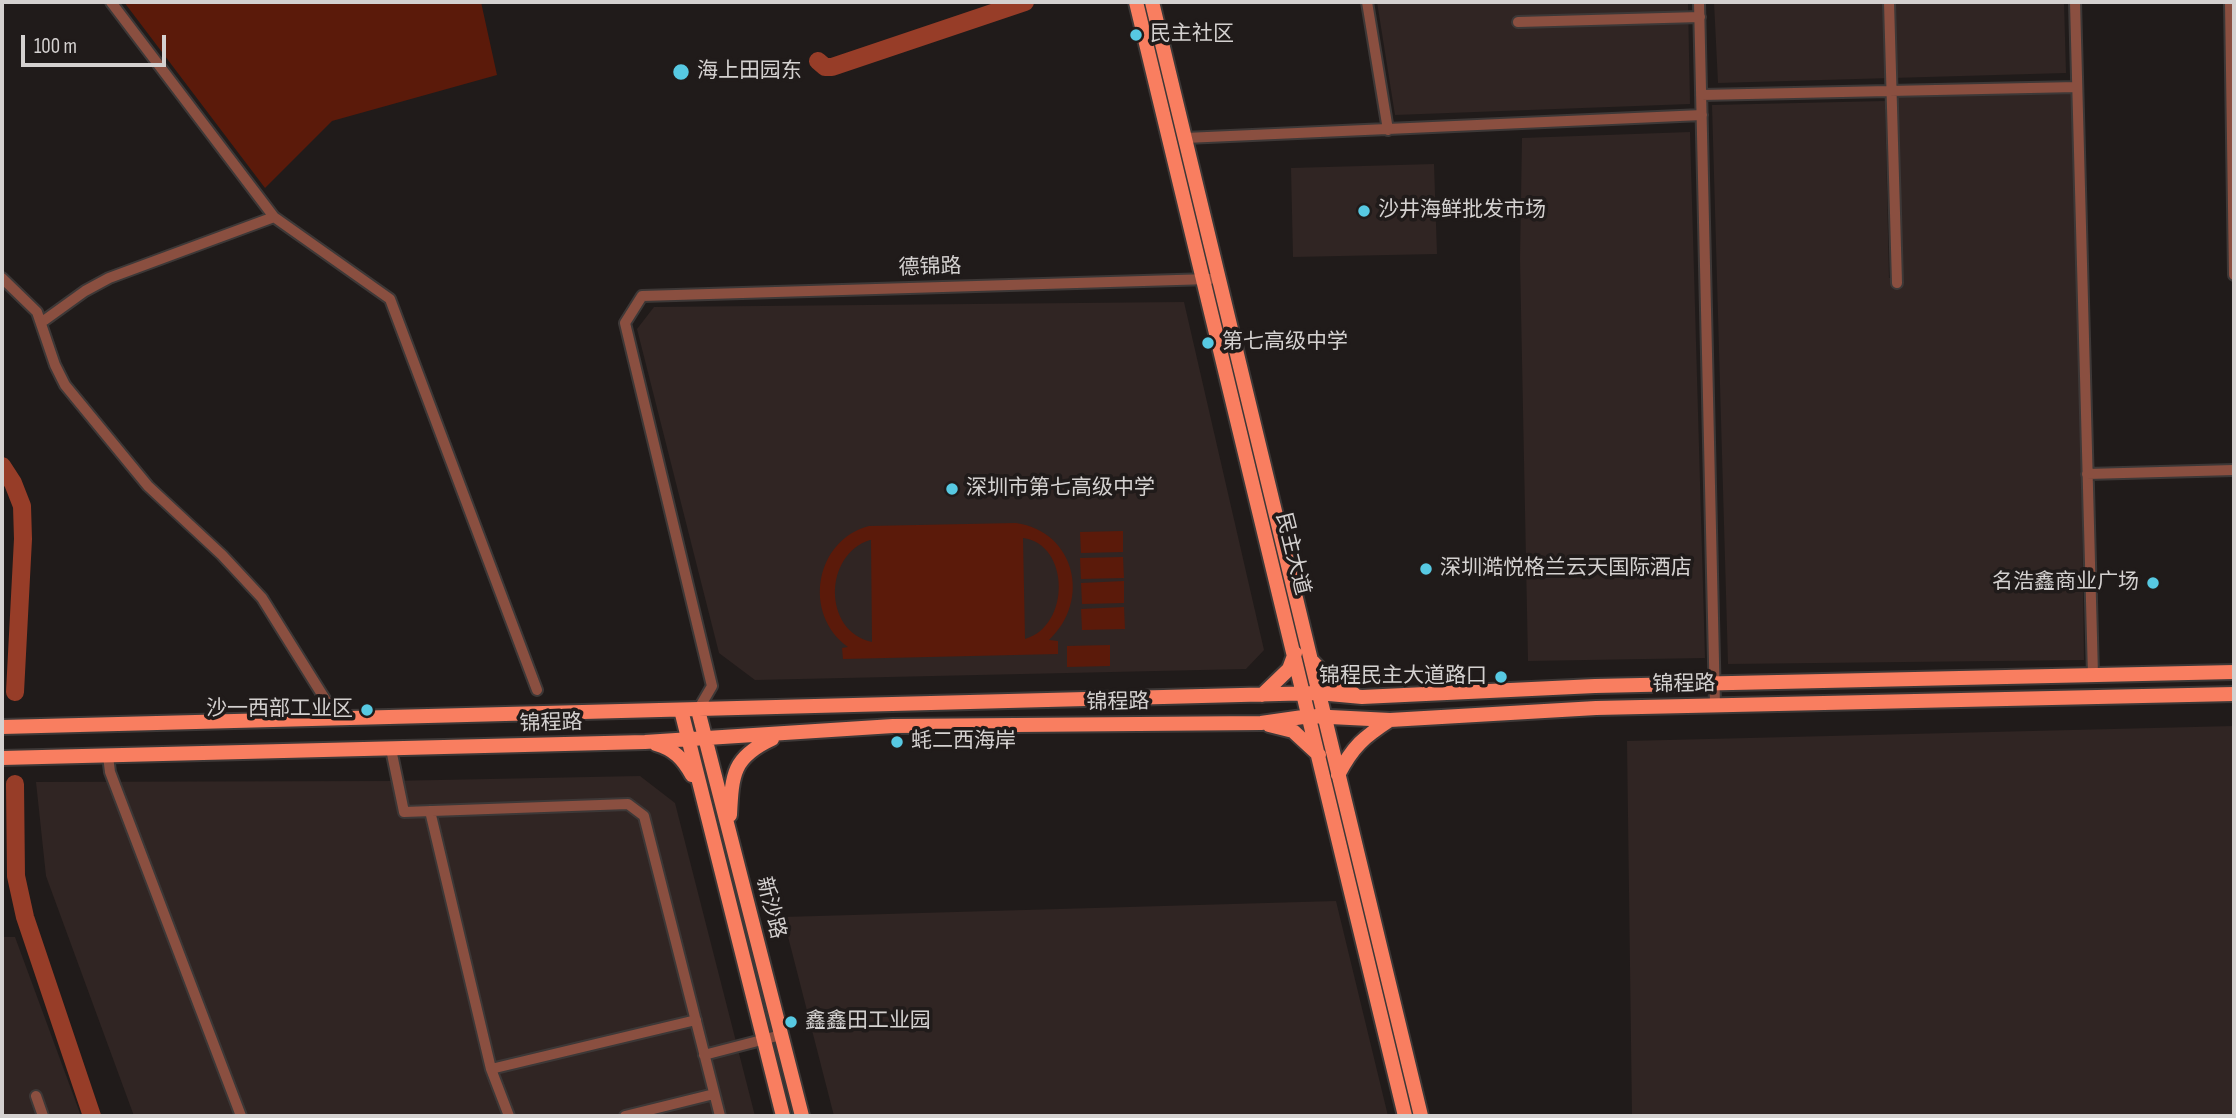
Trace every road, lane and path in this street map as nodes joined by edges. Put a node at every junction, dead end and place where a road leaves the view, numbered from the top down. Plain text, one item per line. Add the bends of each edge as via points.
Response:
1 (111, 2) edge
2 (1136, 2) edge
3 (1152, 2) edge
4 (1367, 2) edge
5 (1699, 2) edge
6 (1889, 2) edge
7 (2075, 2) edge
8 (2230, 2) edge
9 (1700, 17) junction
10 (1518, 22) dead end
11 (2077, 87) junction
12 (1892, 91) junction
13 (1701, 95) junction
14 (1702, 115) junction
15 (1388, 130) junction
16 (1185, 138) junction
17 (274, 217) junction
18 (2234, 275) edge
19 (2, 278) edge
20 (1219, 278) junction
21 (1204, 279) junction
22 (1897, 284) dead end
23 (42, 322) junction
24 (2234, 470) edge
25 (2087, 474) junction
26 (1295, 653) junction
27 (1311, 659) junction
28 (2234, 672) edge
29 (2093, 675) junction
30 (1715, 684) junction
31 (537, 690) dead end
32 (1311, 694) junction
33 (2234, 694) edge
34 (1262, 695) junction
35 (1362, 697) junction
36 (1716, 705) junction
37 (681, 710) junction
38 (698, 710) junction
39 (1317, 715) junction
40 (338, 720) junction
41 (1391, 720) junction
42 (1261, 723) junction
43 (2, 727) edge
44 (780, 735) junction
45 (706, 737) junction
46 (688, 738) junction
47 (648, 741) junction
48 (391, 749) junction
49 (108, 756) junction
50 (1320, 756) junction
51 (2, 758) edge
52 (1338, 775) junction
53 (700, 789) junction
54 (430, 811) junction
55 (730, 833) junction
56 (696, 1020) junction
57 (781, 1035) junction
58 (764, 1040) junction
59 (704, 1055) junction
60 (491, 1069) junction
61 (714, 1094) junction
62 (36, 1096) dead end
63 (43, 1116) edge
64 (241, 1116) edge
65 (509, 1116) edge
66 (625, 1116) edge
67 (720, 1116) edge
68 (783, 1116) edge
69 (802, 1116) edge
70 (1405, 1116) edge
71 (1421, 1116) edge

1 - 17 street
2 - 21 main road, 民主大道
3 - 16 main road, 民主大道
4 - 15 street
5 - 9 street
6 - 12 street
7 - 11 street
8 - 18 street
9 - 10 street
9 - 13 street
11 - 12 street
11 - 25 street
12 - 13 street
12 - 22 street
13 - 14 street
14 - 15 street
14 - 30 street
15 - 16 street
16 - 20 main road, 民主大道
17 - 23 street via 109,278
17 - 31 street via 390,299
19 - 23 street
20 - 21 street, 德锦路
20 - 27 main road, 民主大道
21 - 26 main road, 民主大道
21 - 38 street, 德锦路 via 642,296 625,323 712,687
23 - 40 street via 65,385 148,486 262,598
24 - 25 street
25 - 29 street
26 - 32 main road, 民主大道
26 - 34 main road via 1289,669
27 - 32 main road, 民主大道
27 - 35 main road via 1332,682
28 - 29 main road, 锦程路
29 - 30 main road, 锦程路
30 - 35 main road, 锦程路
30 - 36 street
32 - 34 main road, 锦程路
32 - 35 main road, 锦程路
32 - 39 main road, 民主大道
33 - 36 main road, 锦程路
34 - 38 main road, 锦程路
36 - 41 main road, 锦程路
37 - 38 main road, 锦程路
37 - 40 main road, 锦程路
37 - 46 main road, 新沙路
38 - 45 main road, 新沙路
39 - 41 main road, 锦程路
39 - 42 main road, 锦程路
39 - 50 main road, 民主大道
39 - 52 main road, 民主大道
40 - 43 main road, 锦程路
41 - 52 main road via 1364,737
42 - 44 main road, 锦程路 via 893,726
42 - 50 main road via 1293,732
44 - 45 main road, 锦程路
44 - 55 main road via 742,758 732,781
45 - 46 main road, 锦程路
45 - 55 main road, 新沙路
46 - 47 main road, 锦程路
46 - 53 main road, 新沙路
47 - 48 main road, 锦程路
47 - 53 main road via 669,748 684,761
48 - 49 main road, 锦程路
48 - 54 street via 404,812
49 - 51 main road, 锦程路
49 - 64 street via 110,772
50 - 70 main road, 民主大道
52 - 71 main road, 民主大道
53 - 58 main road, 新沙路
54 - 56 street via 628,804 644,816
54 - 60 street
55 - 57 main road, 新沙路
56 - 59 street
56 - 60 street
57 - 58 street
57 - 69 main road, 新沙路
58 - 59 street
58 - 68 main road, 新沙路
59 - 61 street
60 - 65 street
61 - 66 street
61 - 67 street
62 - 63 street

